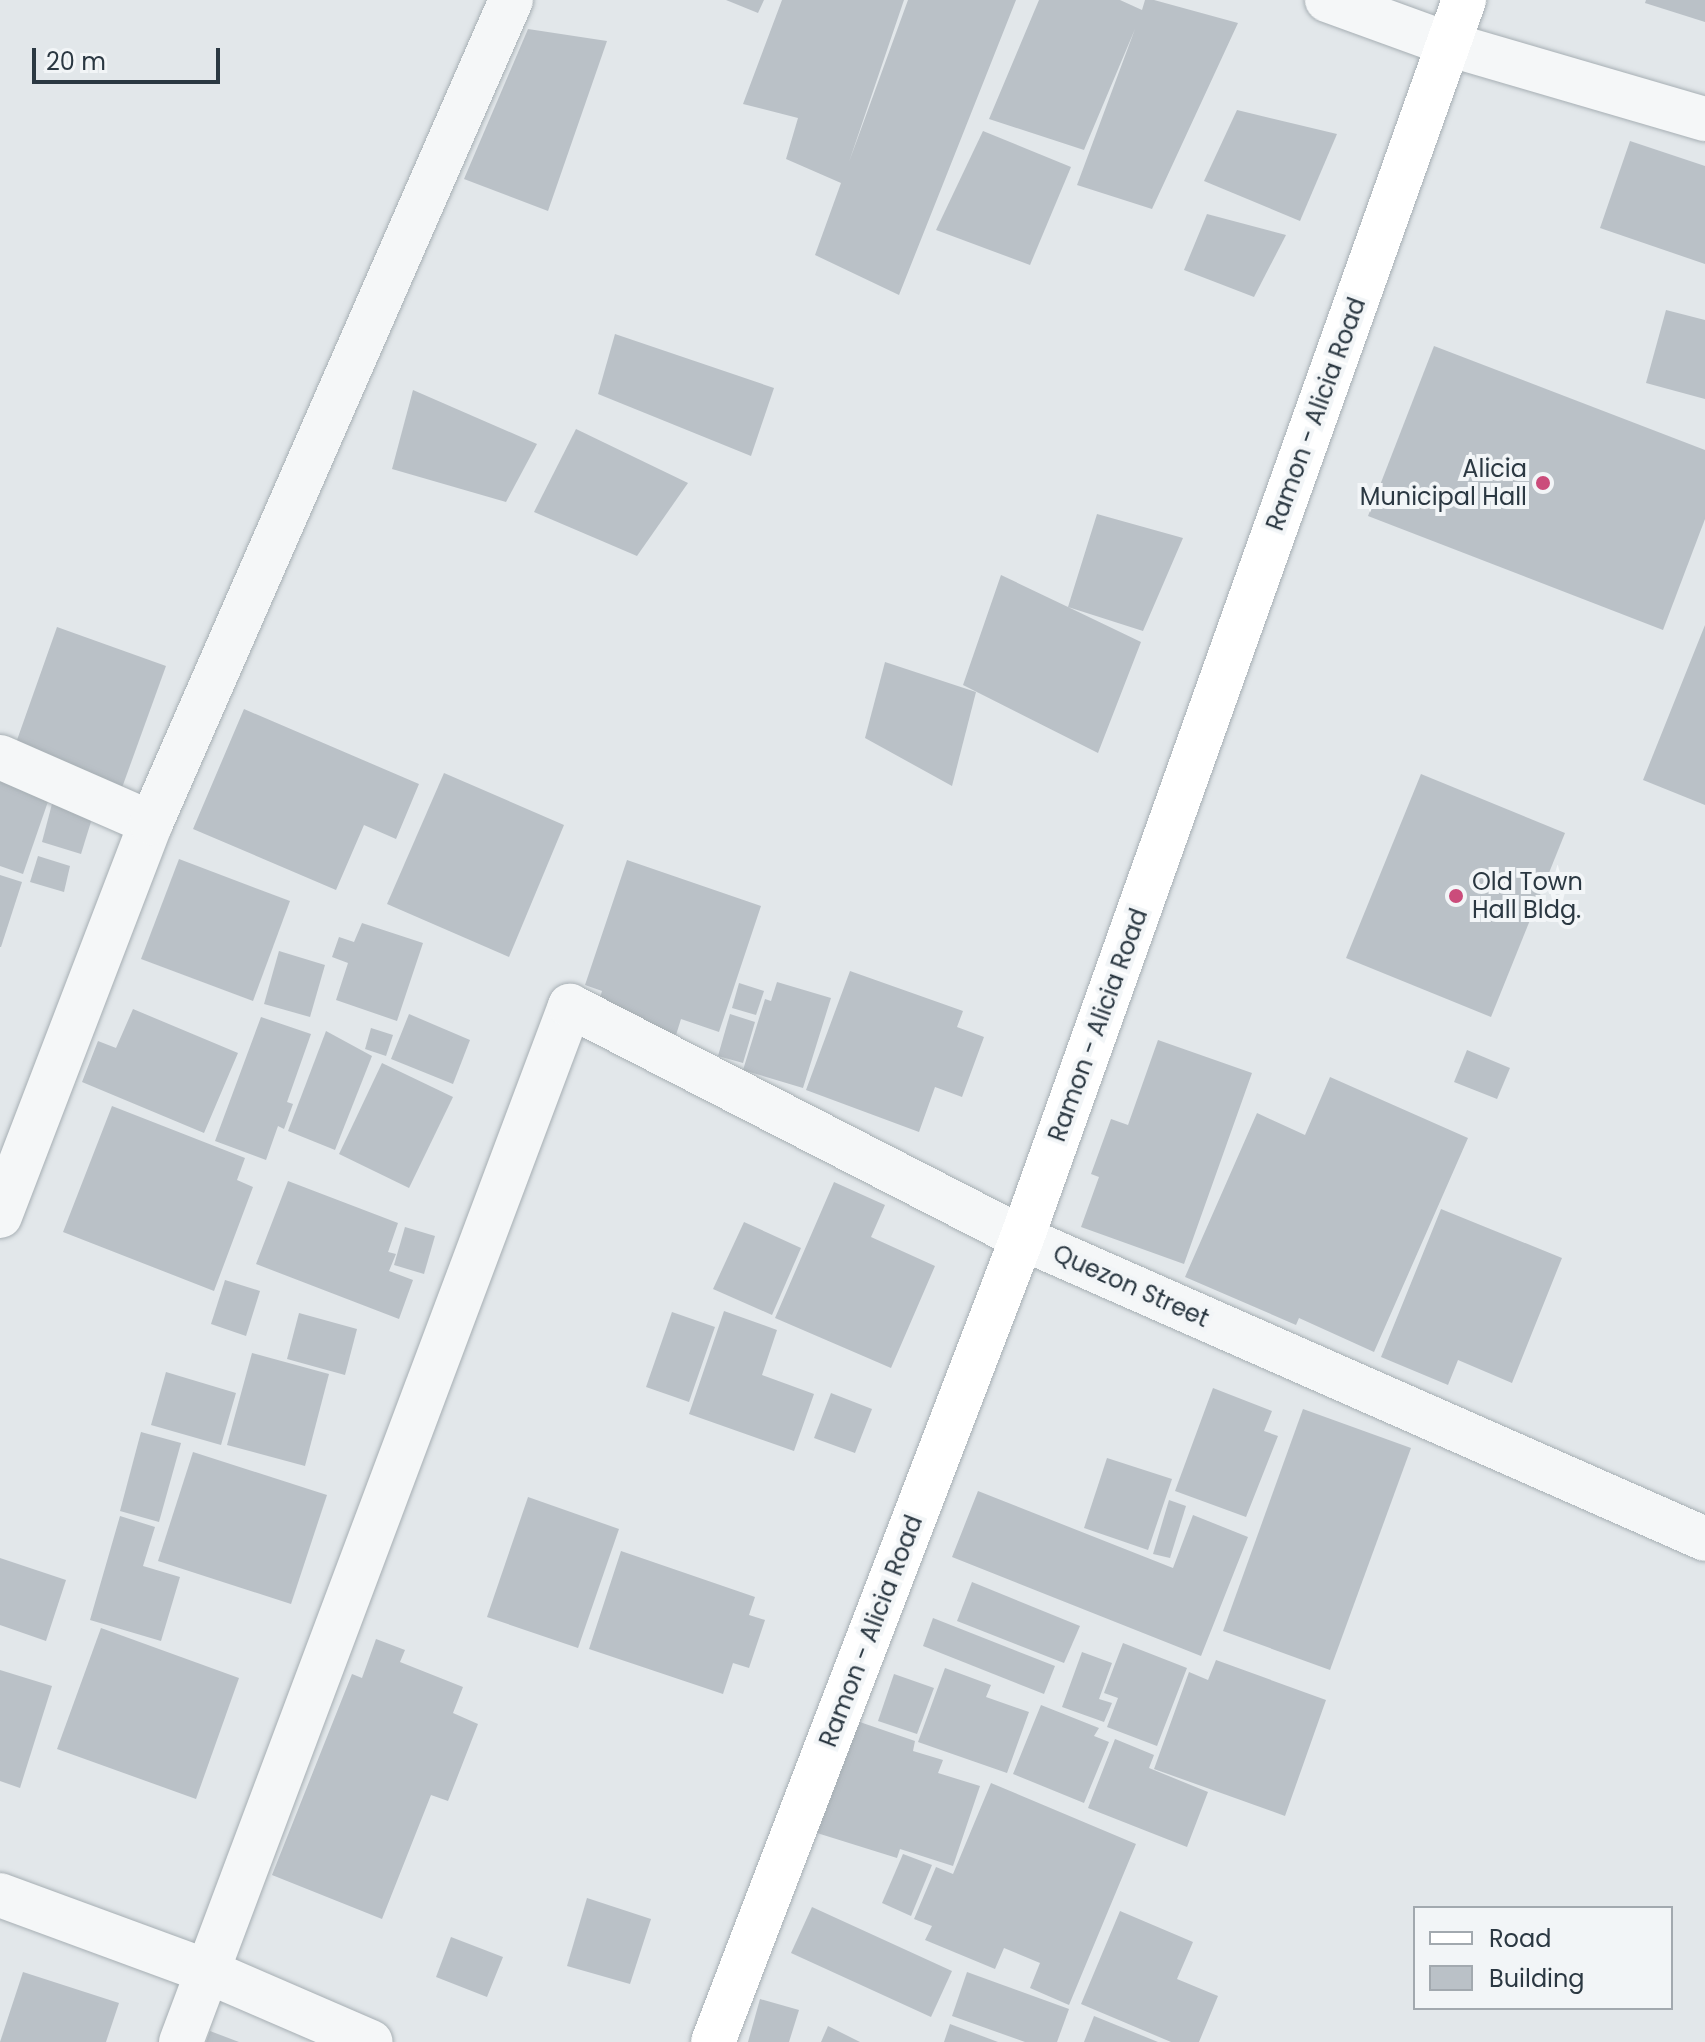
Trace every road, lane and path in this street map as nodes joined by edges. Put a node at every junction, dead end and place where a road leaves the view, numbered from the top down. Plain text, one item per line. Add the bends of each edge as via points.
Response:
1 (511, 0) edge
2 (1327, 0) edge
3 (1464, 0) edge
4 (1448, 44) junction
5 (1705, 119) edge
6 (0, 757) edge
7 (151, 823) junction
8 (0, 1216) edge
9 (1022, 1238) junction
10 (1705, 1539) edge
11 (0, 1895) edge
12 (209, 1972) junction
13 (181, 2042) edge
14 (371, 2042) edge
15 (713, 2042) edge

1 - 7 street
2 - 4 street
3 - 4 main road, Ramon - Alicia Road
4 - 5 street
4 - 9 main road, Ramon - Alicia Road
6 - 7 street
7 - 8 street
9 - 10 street, Quezon Street
9 - 12 street, Quezon Street via 570,1006
9 - 15 main road, Ramon - Alicia Road
11 - 12 street
12 - 13 street
12 - 14 street

